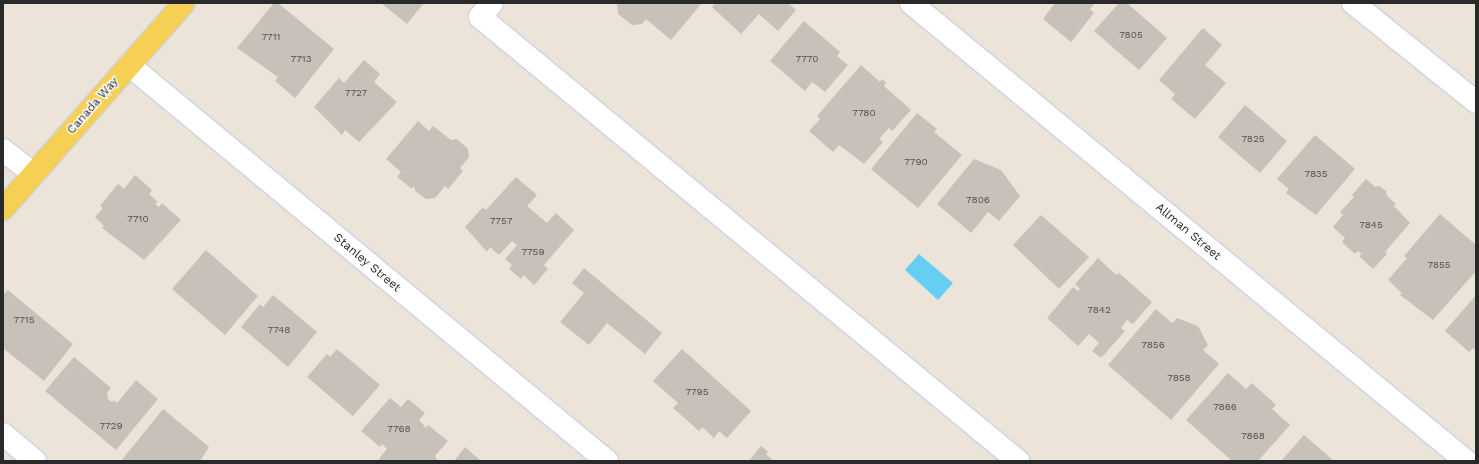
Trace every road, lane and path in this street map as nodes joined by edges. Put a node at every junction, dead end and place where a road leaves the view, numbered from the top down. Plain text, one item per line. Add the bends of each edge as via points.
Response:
1 (184, 3) edge
2 (492, 3) edge
3 (911, 3) edge
4 (1353, 3) edge
5 (129, 65) junction
6 (1476, 102) edge
7 (3, 150) edge
8 (34, 174) junction
9 (3, 209) edge
10 (3, 434) edge
11 (35, 461) edge
12 (607, 461) edge
13 (1018, 461) edge
14 (1466, 461) edge

1 - 5 main road, Canada Way
2 - 13 street via 480,17
3 - 14 street, Allman Street
4 - 6 street
5 - 8 main road, Canada Way
5 - 12 street, Stanley Street
7 - 8 street
8 - 9 main road, Canada Way
10 - 11 street

